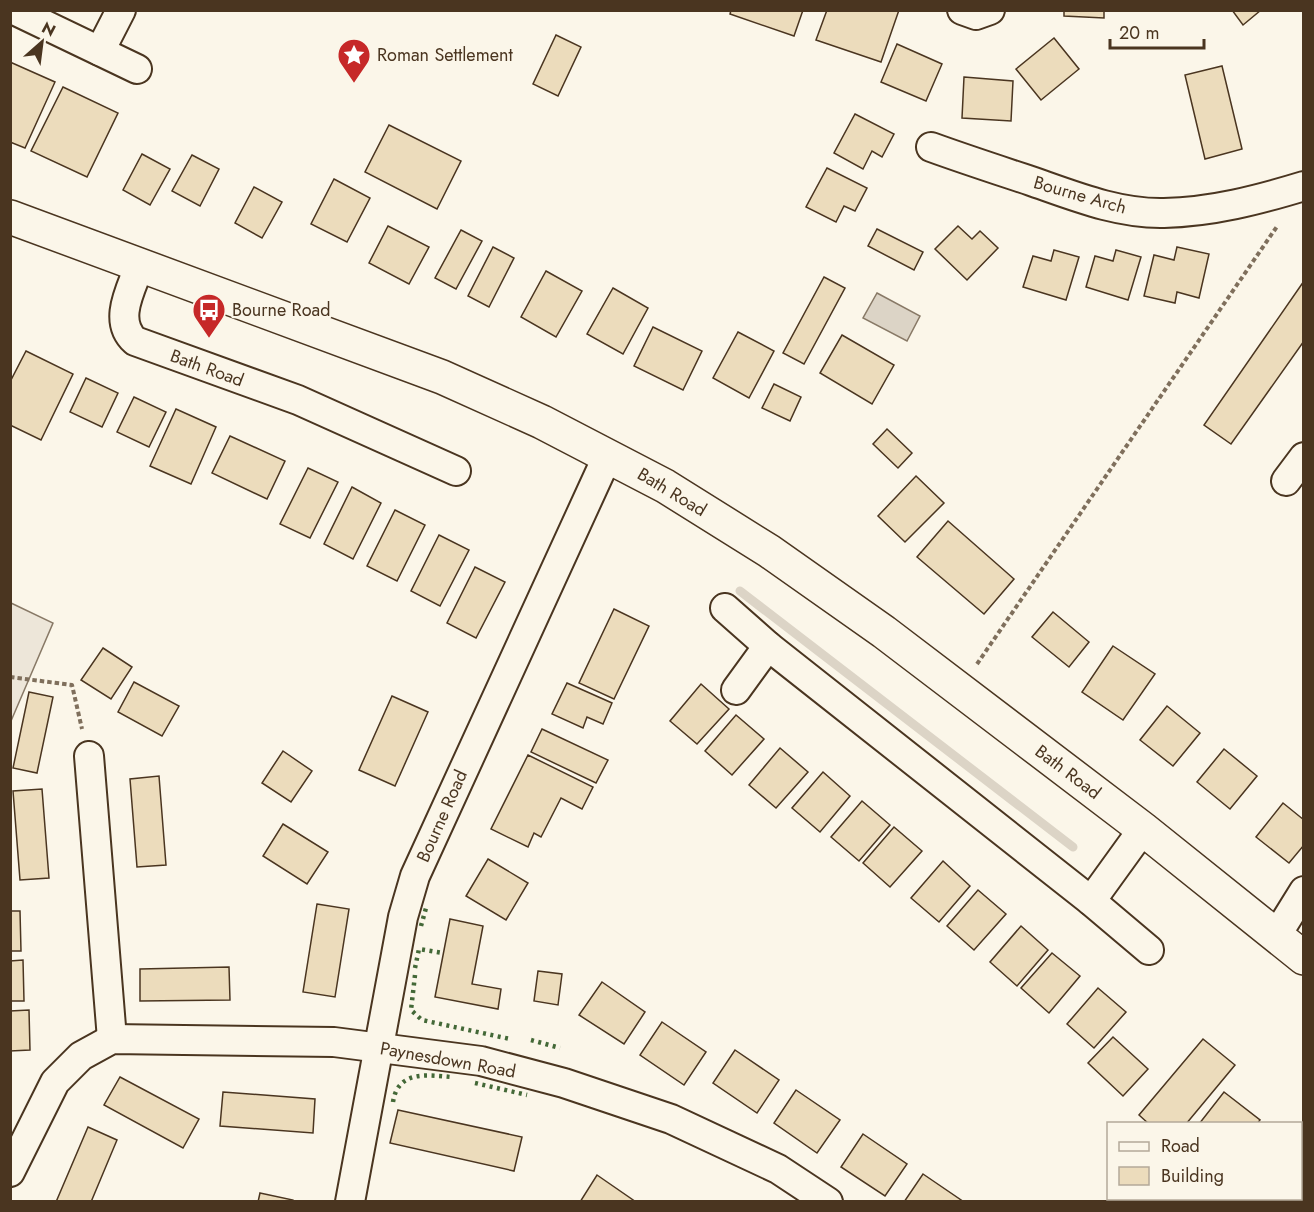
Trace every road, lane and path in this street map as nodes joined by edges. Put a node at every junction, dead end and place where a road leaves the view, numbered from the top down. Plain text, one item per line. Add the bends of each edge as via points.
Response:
1 (14, 10) edge
2 (121, 10) edge
3 (962, 10) edge
4 (990, 10) edge
5 (100, 51) junction
6 (137, 69) dead end
7 (931, 147) dead end
8 (1304, 186) edge
9 (1284, 216) dead end
10 (10, 217) edge
11 (140, 264) junction
12 (608, 455) junction
13 (1304, 457) edge
14 (456, 471) dead end
15 (1286, 481) dead end
16 (725, 608) dead end
17 (768, 646) junction
18 (10, 677) edge
19 (736, 690) dead end
20 (960, 690) junction
21 (89, 756) joint
22 (1143, 829) junction
23 (1304, 891) edge
24 (1091, 901) junction
25 (1276, 936) junction
26 (1149, 950) dead end
27 (1304, 958) edge
28 (112, 1039) junction
29 (378, 1048) junction
30 (10, 1172) edge
31 (350, 1202) edge
32 (828, 1202) edge

1 - 5 street
2 - 5 street
3 - 4 street via 976,15
5 - 6 street
7 - 8 street, Bourne Arch via 1093,203 1128,210 1163,213 1210,209
9 - 20 path
10 - 11 main road, Bath Road
11 - 12 main road, Bath Road via 442,377
11 - 14 street, Bath Road via 123,314 126,331 135,341 298,400
12 - 20 main road, Bath Road via 769,551
12 - 29 street, Bourne Road via 415,876 403,917
13 - 15 street
16 - 17 street
17 - 19 street
17 - 24 street
18 - 21 path via 72,685
20 - 22 main road, Bath Road
21 - 28 street
22 - 24 street
22 - 25 main road, Bath Road
23 - 25 street
24 - 26 street
25 - 27 main road, Bath Road
28 - 29 street, Paynesdown Road via 334,1042
28 - 30 street, Paynesdown Road via 81,1056 55,1082
29 - 31 street, Bourne Road
29 - 32 street, Paynesdown Road via 481,1061 564,1083 671,1119 778,1169

